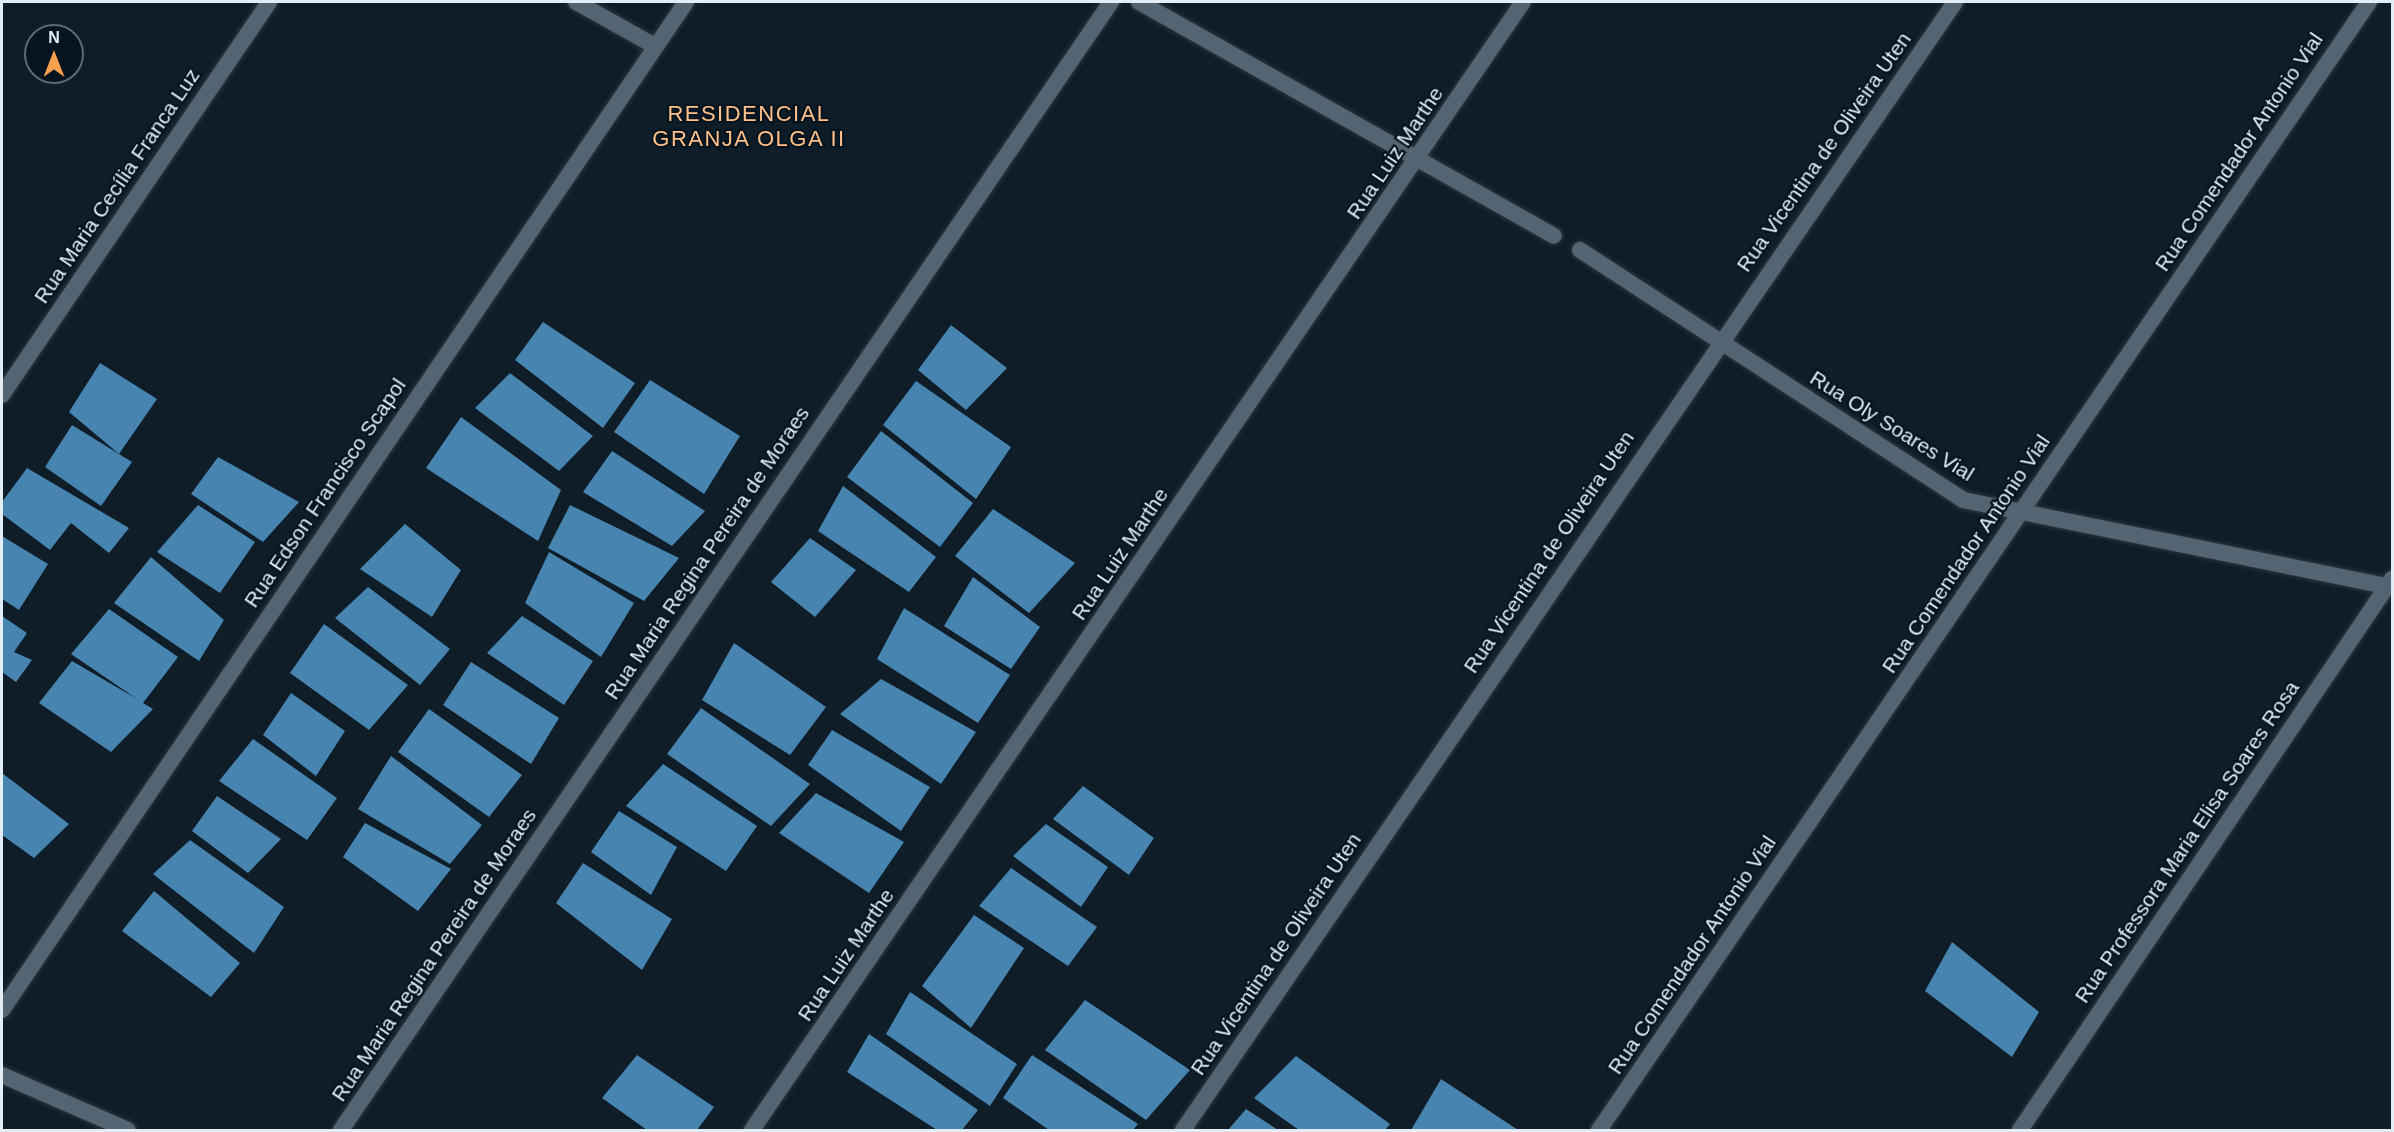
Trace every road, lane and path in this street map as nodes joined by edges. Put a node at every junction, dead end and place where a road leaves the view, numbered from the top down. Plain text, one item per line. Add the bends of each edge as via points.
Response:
1 (269, 2) edge
2 (576, 2) edge
3 (686, 2) edge
4 (1111, 2) edge
5 (1139, 2) edge
6 (1523, 2) edge
7 (1955, 2) edge
8 (2369, 2) edge
9 (655, 46) junction
10 (1419, 159) junction
11 (1554, 236) dead end
12 (1580, 250) dead end
13 (1719, 344) junction
14 (2, 395) edge
15 (2023, 512) junction
16 (2391, 584) edge
17 (2, 1010) edge
18 (2, 1075) edge
19 (128, 1131) edge
20 (341, 1131) edge
21 (752, 1131) edge
22 (1183, 1131) edge
23 (1599, 1131) edge
24 (2020, 1131) edge

1 - 14 street, Rua Maria Cecília Franca Luz
2 - 9 street
3 - 9 street, Rua Edson Francisco Scapol
4 - 20 street, Rua Maria Regina Pereira de Moraes
5 - 10 street
6 - 10 street, Rua Luiz Marthe
7 - 13 street, Rua Vicentina de Oliveira Uten
8 - 15 street, Rua Comendador Antonio Vial
9 - 17 street, Rua Edson Francisco Scapol
10 - 11 street
10 - 21 street, Rua Luiz Marthe
12 - 13 street, Rua Oly Soares Vial
13 - 15 street, Rua Oly Soares Vial via 1963,500
13 - 22 street, Rua Vicentina de Oliveira Uten
15 - 16 street, Rua Oly Soares Vial
15 - 23 street, Rua Comendador Antonio Vial
16 - 24 street, Rua Professora Maria Elisa Soares Rosa
18 - 19 street

